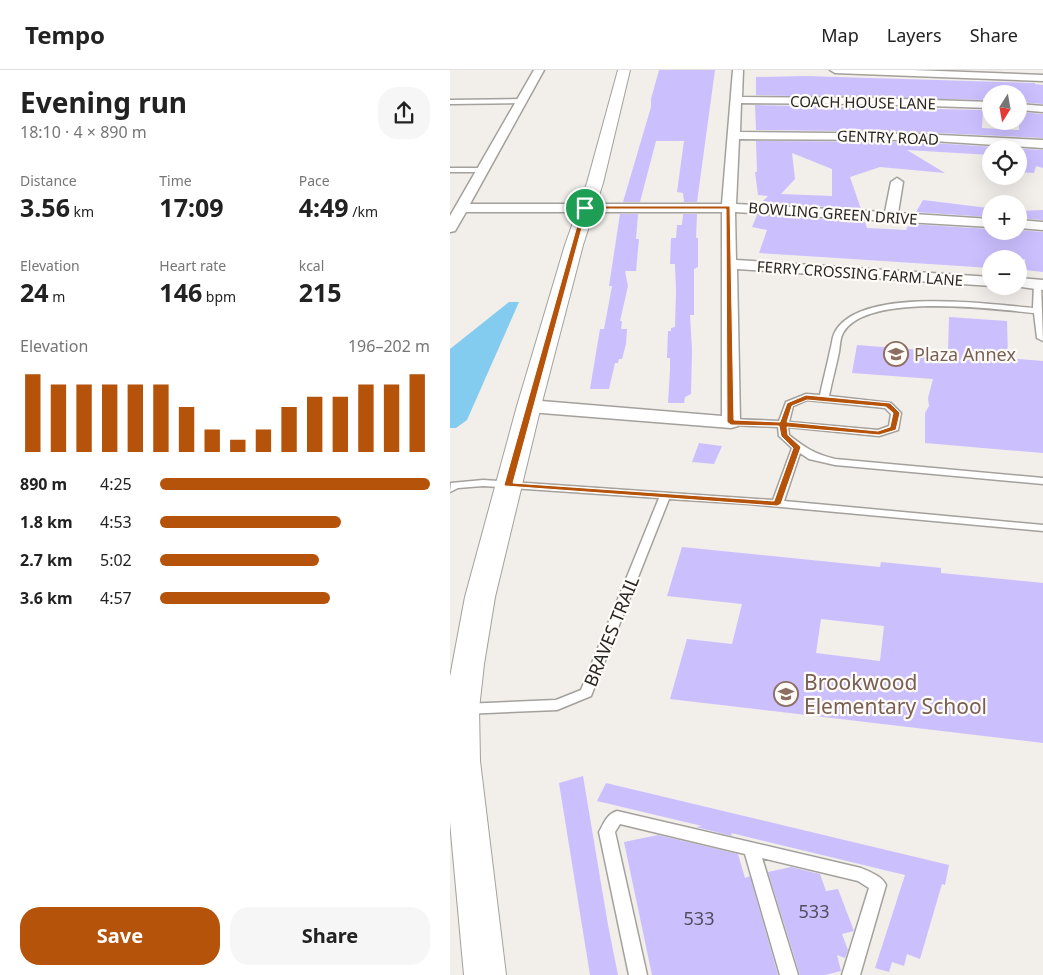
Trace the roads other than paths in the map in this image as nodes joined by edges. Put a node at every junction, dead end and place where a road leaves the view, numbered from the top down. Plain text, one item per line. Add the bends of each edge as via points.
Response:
1 (539, 70) edge
2 (624, 70) edge
3 (738, 70) edge
4 (835, 70) edge
5 (1043, 78) edge
6 (736, 100) junction
7 (522, 101) junction
8 (450, 102) edge
9 (982, 105) edge
10 (1028, 107) edge
11 (1043, 108) edge
12 (733, 135) junction
13 (1043, 144) edge
14 (483, 170) junction
15 (450, 171) edge
16 (897, 182) dead end
17 (728, 207) junction
18 (461, 208) junction
19 (585, 208) junction
20 (891, 217) junction
21 (982, 222) edge
22 (1027, 225) edge
23 (1043, 226) edge
24 (450, 228) edge
25 (729, 264) junction
26 (982, 281) edge
27 (1027, 284) edge
28 (1040, 285) edge
29 (1040, 306) edge
30 (1043, 338) edge
31 (824, 399) junction
32 (529, 406) junction
33 (731, 422) junction
34 (783, 424) junction
35 (797, 447) junction
36 (1043, 481) edge
37 (508, 485) junction
38 (450, 489) edge
39 (665, 496) junction
40 (777, 504) junction
41 (1043, 528) edge
42 (456, 710) edge
43 (751, 849) junction
44 (485, 975) edge
45 (638, 975) edge
46 (789, 975) edge
47 (850, 975) edge

1 - 7 street
2 - 19 street via 595,183
3 - 6 street
4 - 5 street
6 - 9 street, COACH HOUSE LANE
6 - 12 street
7 - 8 lane
7 - 14 street
10 - 11 street
12 - 13 street, GENTRY ROAD via 918,137
12 - 17 street
14 - 15 lane
14 - 18 street
16 - 20 street
17 - 19 street, BOWLING GREEN DRIVE
17 - 20 street, BOWLING GREEN DRIVE
17 - 25 street
18 - 19 street, BOWLING GREEN DRIVE
18 - 24 street
19 - 32 street
20 - 21 street, BOWLING GREEN DRIVE
22 - 23 street
25 - 26 street, FERRY CROSSING FARM LANE
25 - 33 street
27 - 28 street
28 - 29 lane
29 - 30 lane
29 - 31 lane via 926,303 895,305 867,312 847,322 839,332
31 - 34 lane via 806,397 789,404
31 - 34 lane via 888,405 896,413 894,428 879,433
32 - 33 street
32 - 37 street
33 - 34 lane
34 - 35 lane via 784,436
35 - 36 lane via 813,457 836,462
35 - 40 lane
37 - 38 lane via 455,484
37 - 39 lane
37 - 42 street
39 - 40 lane
39 - 42 lane, BRAVES TRAIL via 586,694 557,705
40 - 41 lane
42 - 44 street
43 - 45 lane via 616,817 607,832
43 - 46 lane
43 - 47 lane via 861,876 878,886

